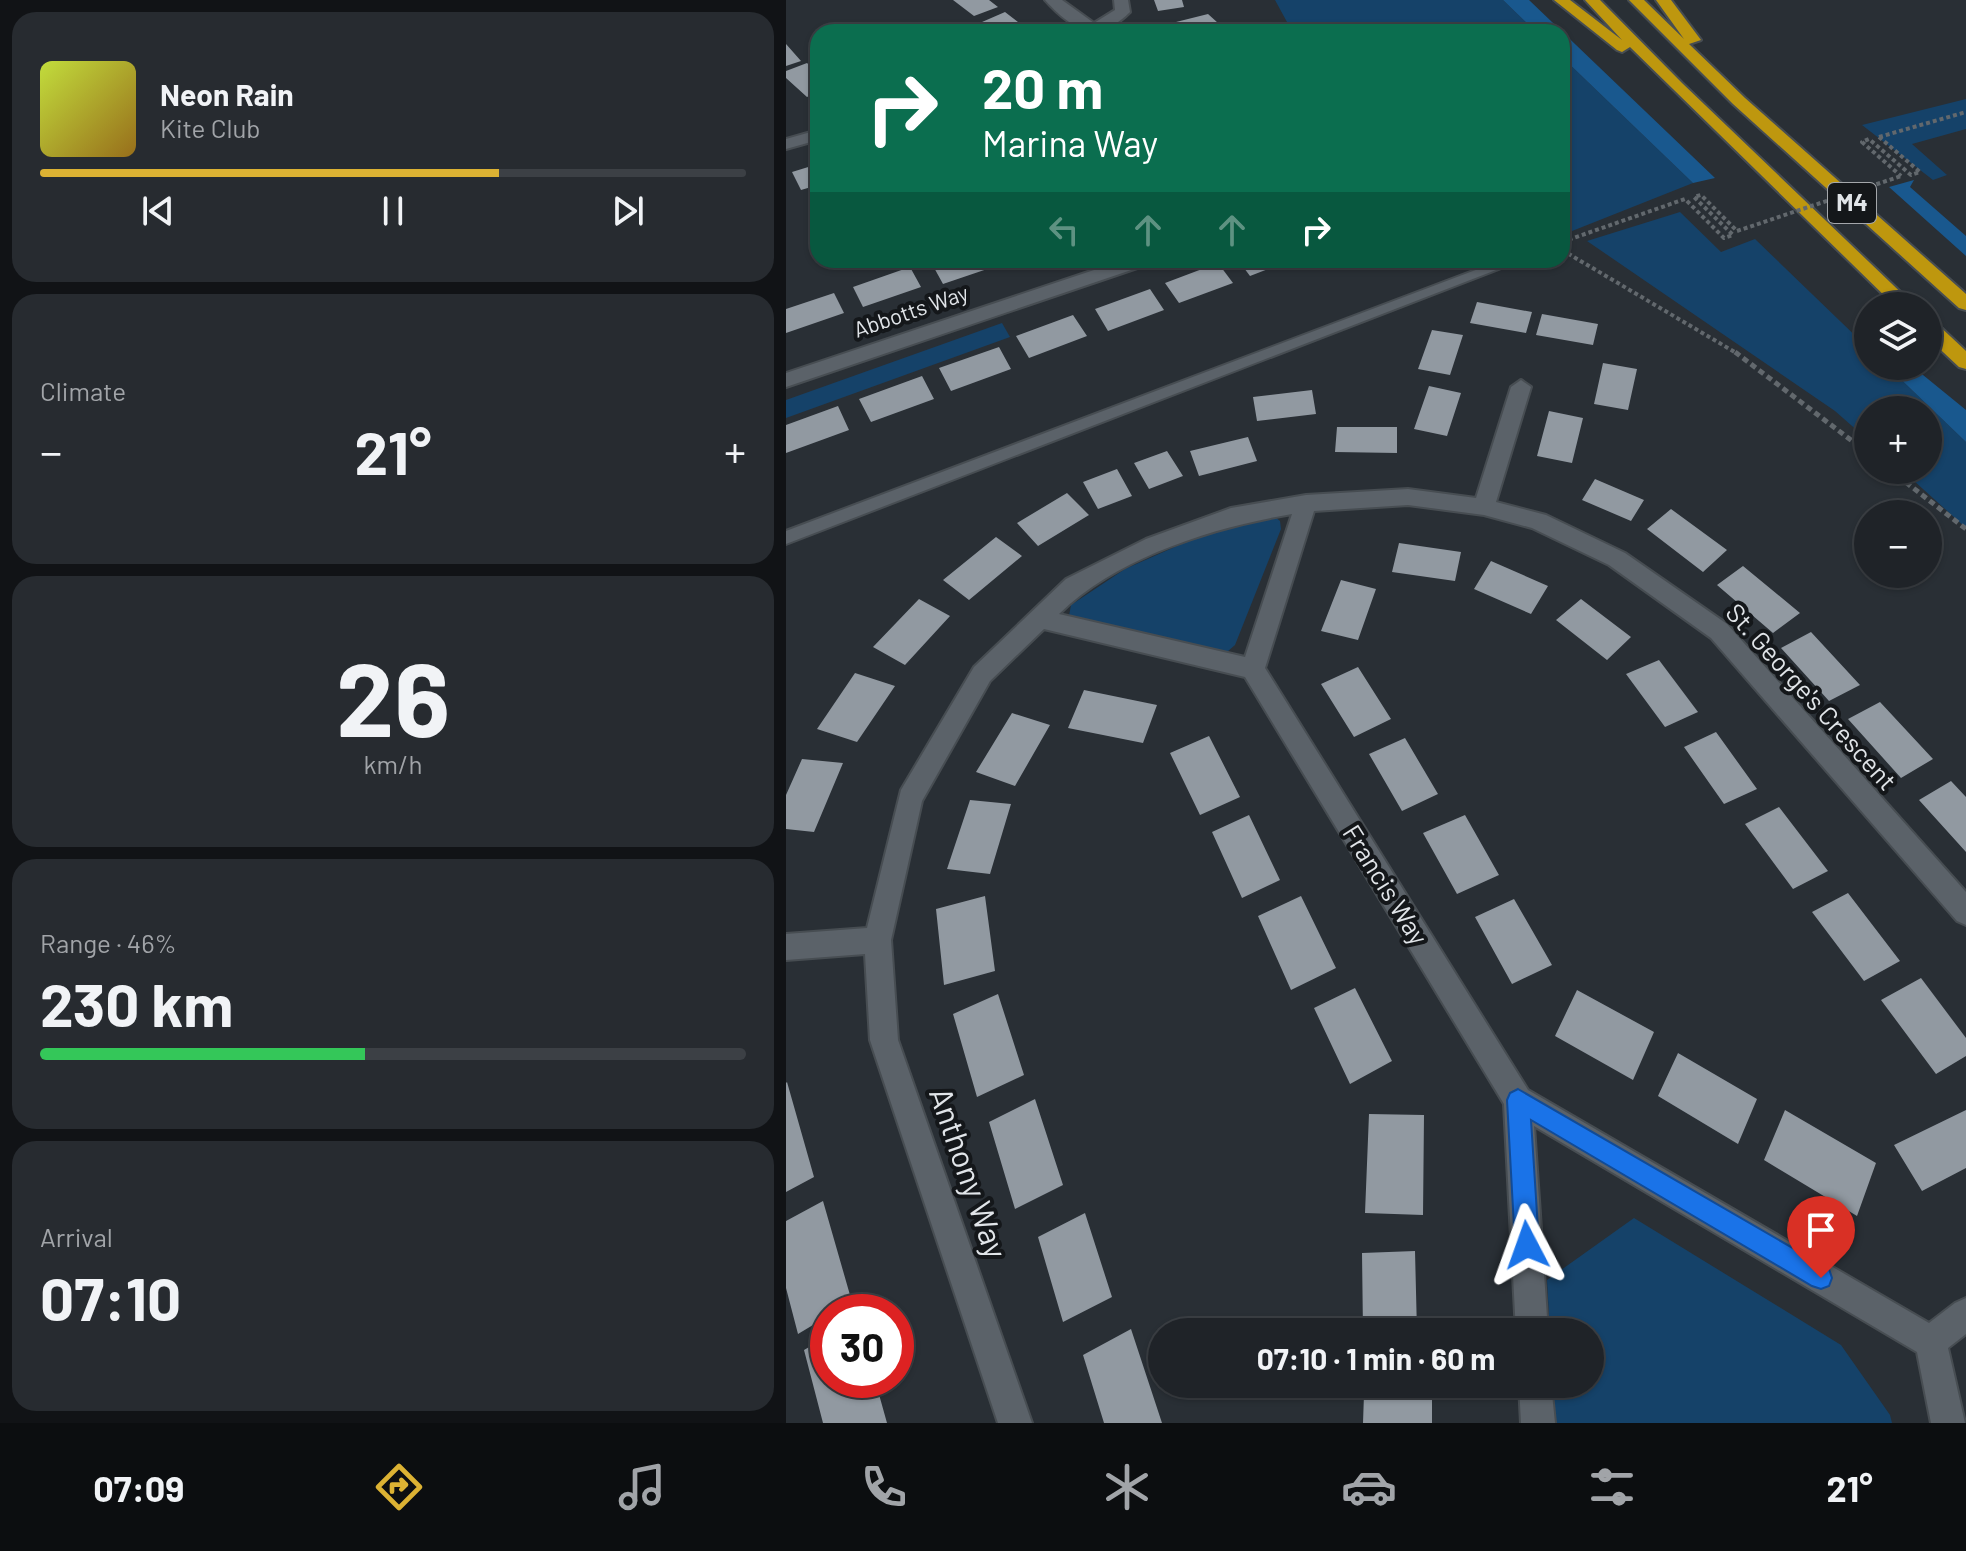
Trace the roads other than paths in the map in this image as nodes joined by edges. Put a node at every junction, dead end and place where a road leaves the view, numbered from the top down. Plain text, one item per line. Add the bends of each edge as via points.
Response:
1 (1052, 0) edge
2 (1121, 0) edge
3 (1561, 0) edge
4 (1592, 0) edge
5 (1636, 0) edge
6 (1663, 0) edge
7 (1085, 24) edge
8 (1105, 24) edge
9 (1676, 86) junction
10 (1739, 101) junction
11 (810, 136) edge
12 (789, 140) edge
13 (1118, 268) edge
14 (1494, 268) edge
15 (1891, 292) edge
16 (1966, 304) edge
17 (1942, 340) edge
18 (1966, 362) edge
19 (786, 380) edge
20 (1521, 387) dead end
21 (1306, 503) junction
22 (1484, 507) junction
23 (786, 538) edge
24 (1038, 618) junction
25 (1253, 669) junction
26 (1966, 912) edge
27 (878, 940) junction
28 (786, 947) edge
29 (1518, 1100) junction
30 (1966, 1314) edge
31 (1531, 1318) edge
32 (1931, 1342) junction
33 (1536, 1398) edge
34 (1015, 1423) edge
35 (1538, 1423) edge
36 (1948, 1423) edge

1 - 7 street
2 - 8 street via 1123,12
3 - 9 highway, M4
4 - 9 highway, M4
5 - 10 highway, M4
6 - 10 highway, M4
9 - 15 highway, M4
10 - 16 highway, M4
11 - 12 street
13 - 19 street, Abbotts Way
14 - 23 lane
17 - 18 highway
20 - 22 street
21 - 22 street, St. George's Crescent via 1408,497
21 - 24 street, St. George's Crescent via 1231,516 1154,545 1074,585
21 - 25 street
22 - 26 street, St. George's Crescent via 1538,521 1617,559 1719,631
24 - 25 street
24 - 27 street, St. George's Crescent via 982,674 910,798
25 - 29 street, Francis Way
27 - 28 street
27 - 34 street, Anthony Way via 884,1040
29 - 31 street
29 - 32 street
30 - 32 street
32 - 36 street
33 - 35 street

